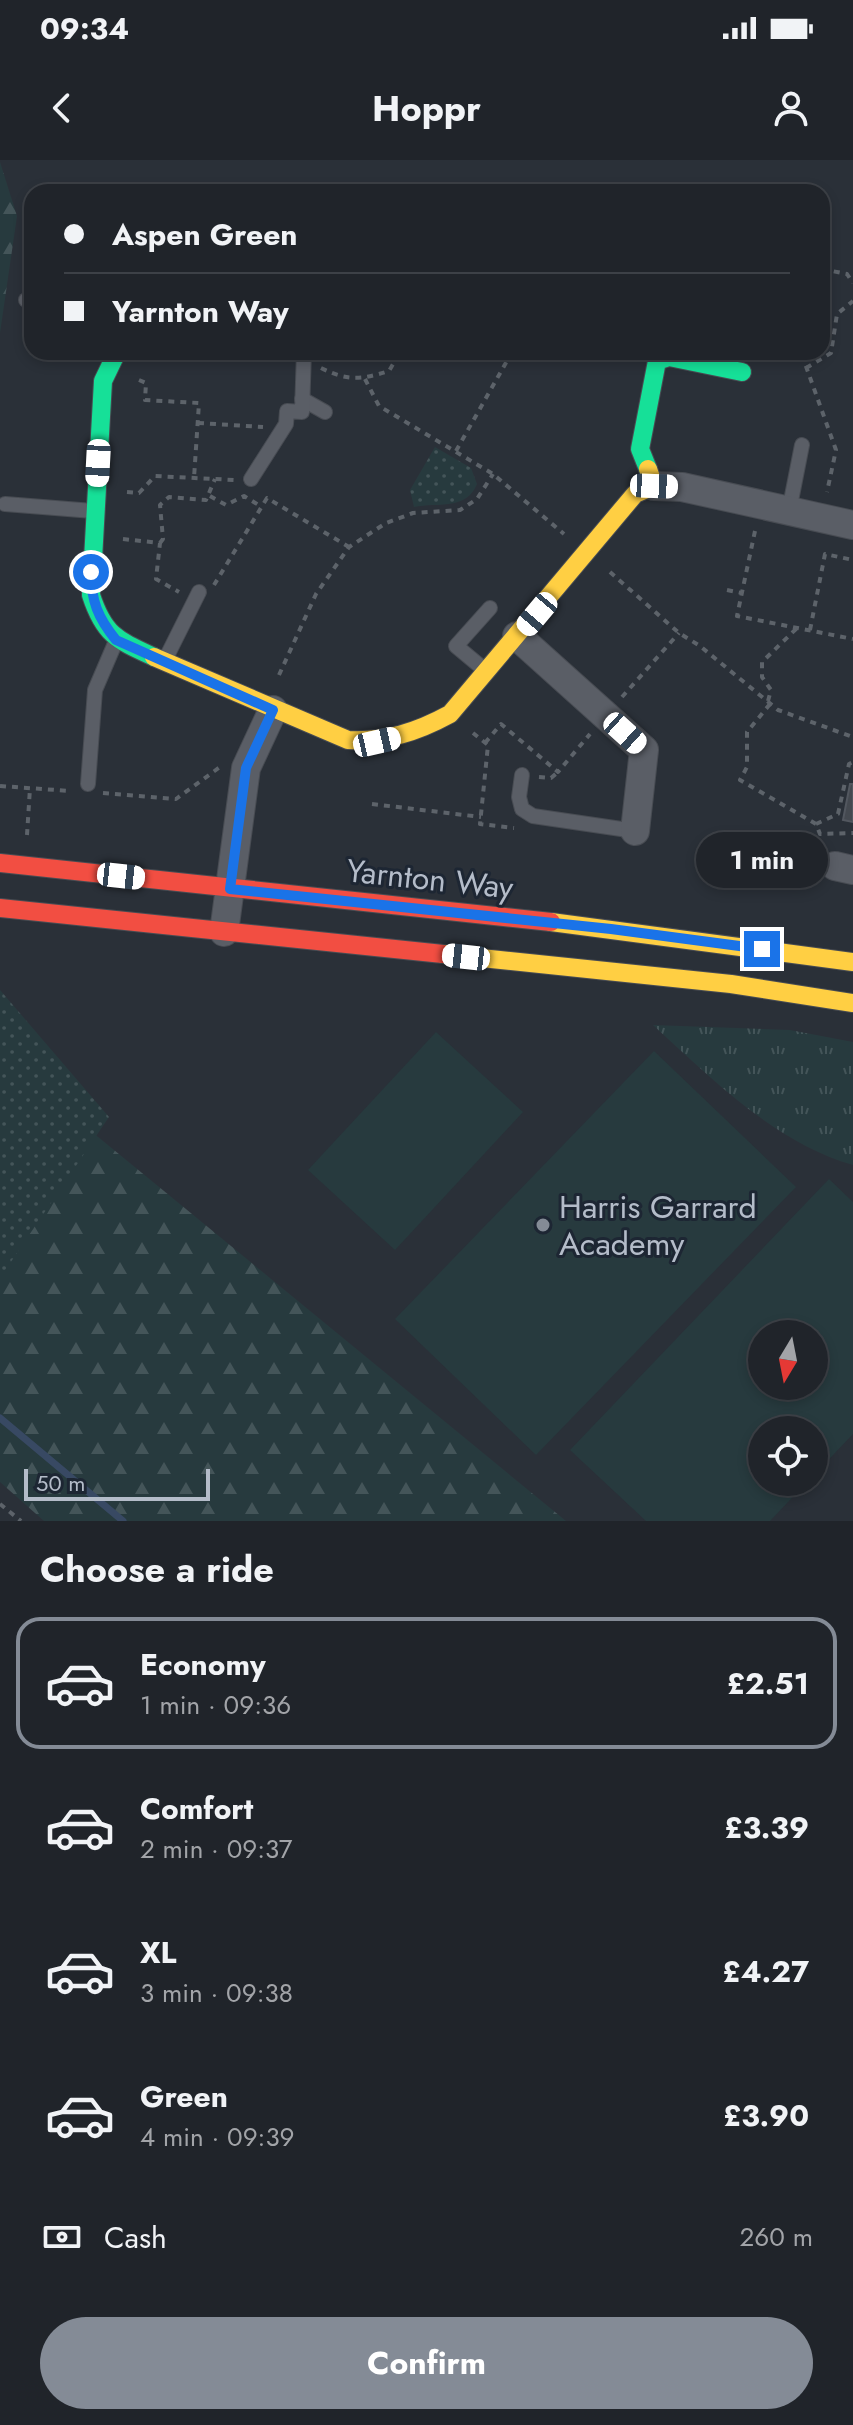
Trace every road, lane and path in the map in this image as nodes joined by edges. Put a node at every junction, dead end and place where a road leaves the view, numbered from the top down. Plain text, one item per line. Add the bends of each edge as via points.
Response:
1 (830, 271) edge
2 (853, 283) edge
3 (853, 301) edge
4 (830, 354) edge
5 (113, 360) edge
6 (114, 360) edge
7 (304, 360) edge
8 (312, 360) edge
9 (395, 360) edge
10 (507, 360) edge
11 (660, 360) edge
12 (684, 360) edge
13 (804, 360) edge
14 (819, 360) edge
15 (806, 368) junction
16 (742, 372) dead end
17 (365, 379) junction
18 (302, 399) junction
19 (325, 412) dead end
20 (198, 423) junction
21 (284, 428) junction
22 (802, 445) dead end
23 (456, 451) junction
24 (493, 474) junction
25 (194, 478) junction
26 (215, 479) junction
27 (251, 486) junction
28 (654, 486) junction
29 (96, 490) junction
30 (210, 496) junction
31 (265, 500) junction
32 (5, 504) dead end
33 (761, 505) junction
34 (262, 507) junction
35 (95, 511) junction
36 (789, 511) junction
37 (822, 518) junction
38 (853, 525) edge
39 (93, 536) junction
40 (160, 543) junction
41 (349, 547) junction
42 (587, 553) junction
43 (853, 560) edge
44 (727, 590) dead end
45 (742, 593) junction
46 (197, 596) junction
47 (490, 608) dead end
48 (797, 628) junction
49 (841, 629) dead end
50 (810, 630) junction
51 (679, 633) junction
52 (517, 636) junction
53 (839, 636) junction
54 (853, 639) edge
55 (116, 640) junction
56 (164, 663) junction
57 (487, 672) junction
58 (770, 702) junction
59 (268, 708) junction
60 (606, 715) junction
61 (853, 737) edge
62 (485, 743) dead end
63 (254, 750) junction
64 (853, 762) edge
65 (522, 775) dead end
66 (88, 784) dead end
67 (0, 786) edge
68 (30, 788) junction
69 (73, 791) dead end
70 (102, 793) dead end
71 (372, 804) dead end
72 (481, 817) dead end
73 (816, 824) junction
74 (635, 831) joint
75 (853, 833) edge
76 (26, 849) dead end
77 (0, 863) edge
78 (230, 889) junction
79 (0, 908) edge
80 (224, 932) junction
81 (853, 962) edge
82 (853, 1003) edge
83 (0, 1504) edge
84 (21, 1521) edge

1 - 2 path via 847,274
3 - 4 path via 837,314
5 - 29 street via 103,381
6 - 20 path via 146,383 145,400 199,403
7 - 18 lane
8 - 17 path via 350,380
9 - 17 path via 389,371
10 - 23 path
11 - 28 street via 640,449
12 - 16 street
13 - 15 path
14 - 15 path
15 - 37 path via 836,450
17 - 23 path via 379,406
18 - 19 lane
18 - 21 lane via 302,412 287,411
20 - 21 path
20 - 25 path
21 - 27 lane
22 - 36 lane
23 - 24 path
24 - 41 path via 477,499 460,510 413,513
24 - 42 path
25 - 26 path
25 - 29 path via 155,476 139,493
26 - 27 path
26 - 30 path
27 - 31 path
28 - 33 street
28 - 42 street via 635,494
29 - 35 street
30 - 34 path via 226,505 244,496
30 - 40 path via 169,497 160,505
31 - 34 path
31 - 41 path
32 - 35 lane
33 - 36 street
33 - 45 path
34 - 46 path via 214,585
35 - 39 street
36 - 37 street
37 - 38 street
39 - 40 path
39 - 55 street via 91,595 99,619
40 - 46 path via 156,579
41 - 59 path via 316,594
42 - 51 path
42 - 52 street
43 - 50 path via 825,554
44 - 45 path
45 - 48 path via 737,616
46 - 56 lane
47 - 57 lane via 456,646
48 - 50 path
48 - 58 path via 762,662
49 - 53 path
50 - 53 path
51 - 58 path
51 - 60 path
52 - 57 street
52 - 60 street
53 - 54 path
55 - 56 street
55 - 66 lane via 95,690
56 - 59 street
57 - 59 street via 450,714 425,728 377,742 348,740
58 - 61 path via 778,710
58 - 73 path via 747,732 747,767 740,780
59 - 63 street
60 - 62 path via 558,772 501,724
60 - 74 street via 644,750
63 - 70 path via 176,799
63 - 78 street via 246,768
64 - 73 path via 838,814
65 - 74 lane via 522,809 533,816
67 - 68 path
68 - 69 path
68 - 76 path
71 - 72 path
73 - 75 path via 820,834
77 - 78 street, Yarnton Way
78 - 80 street
78 - 81 street, Yarnton Way via 611,929
79 - 80 street
80 - 82 street via 731,984
83 - 84 path

